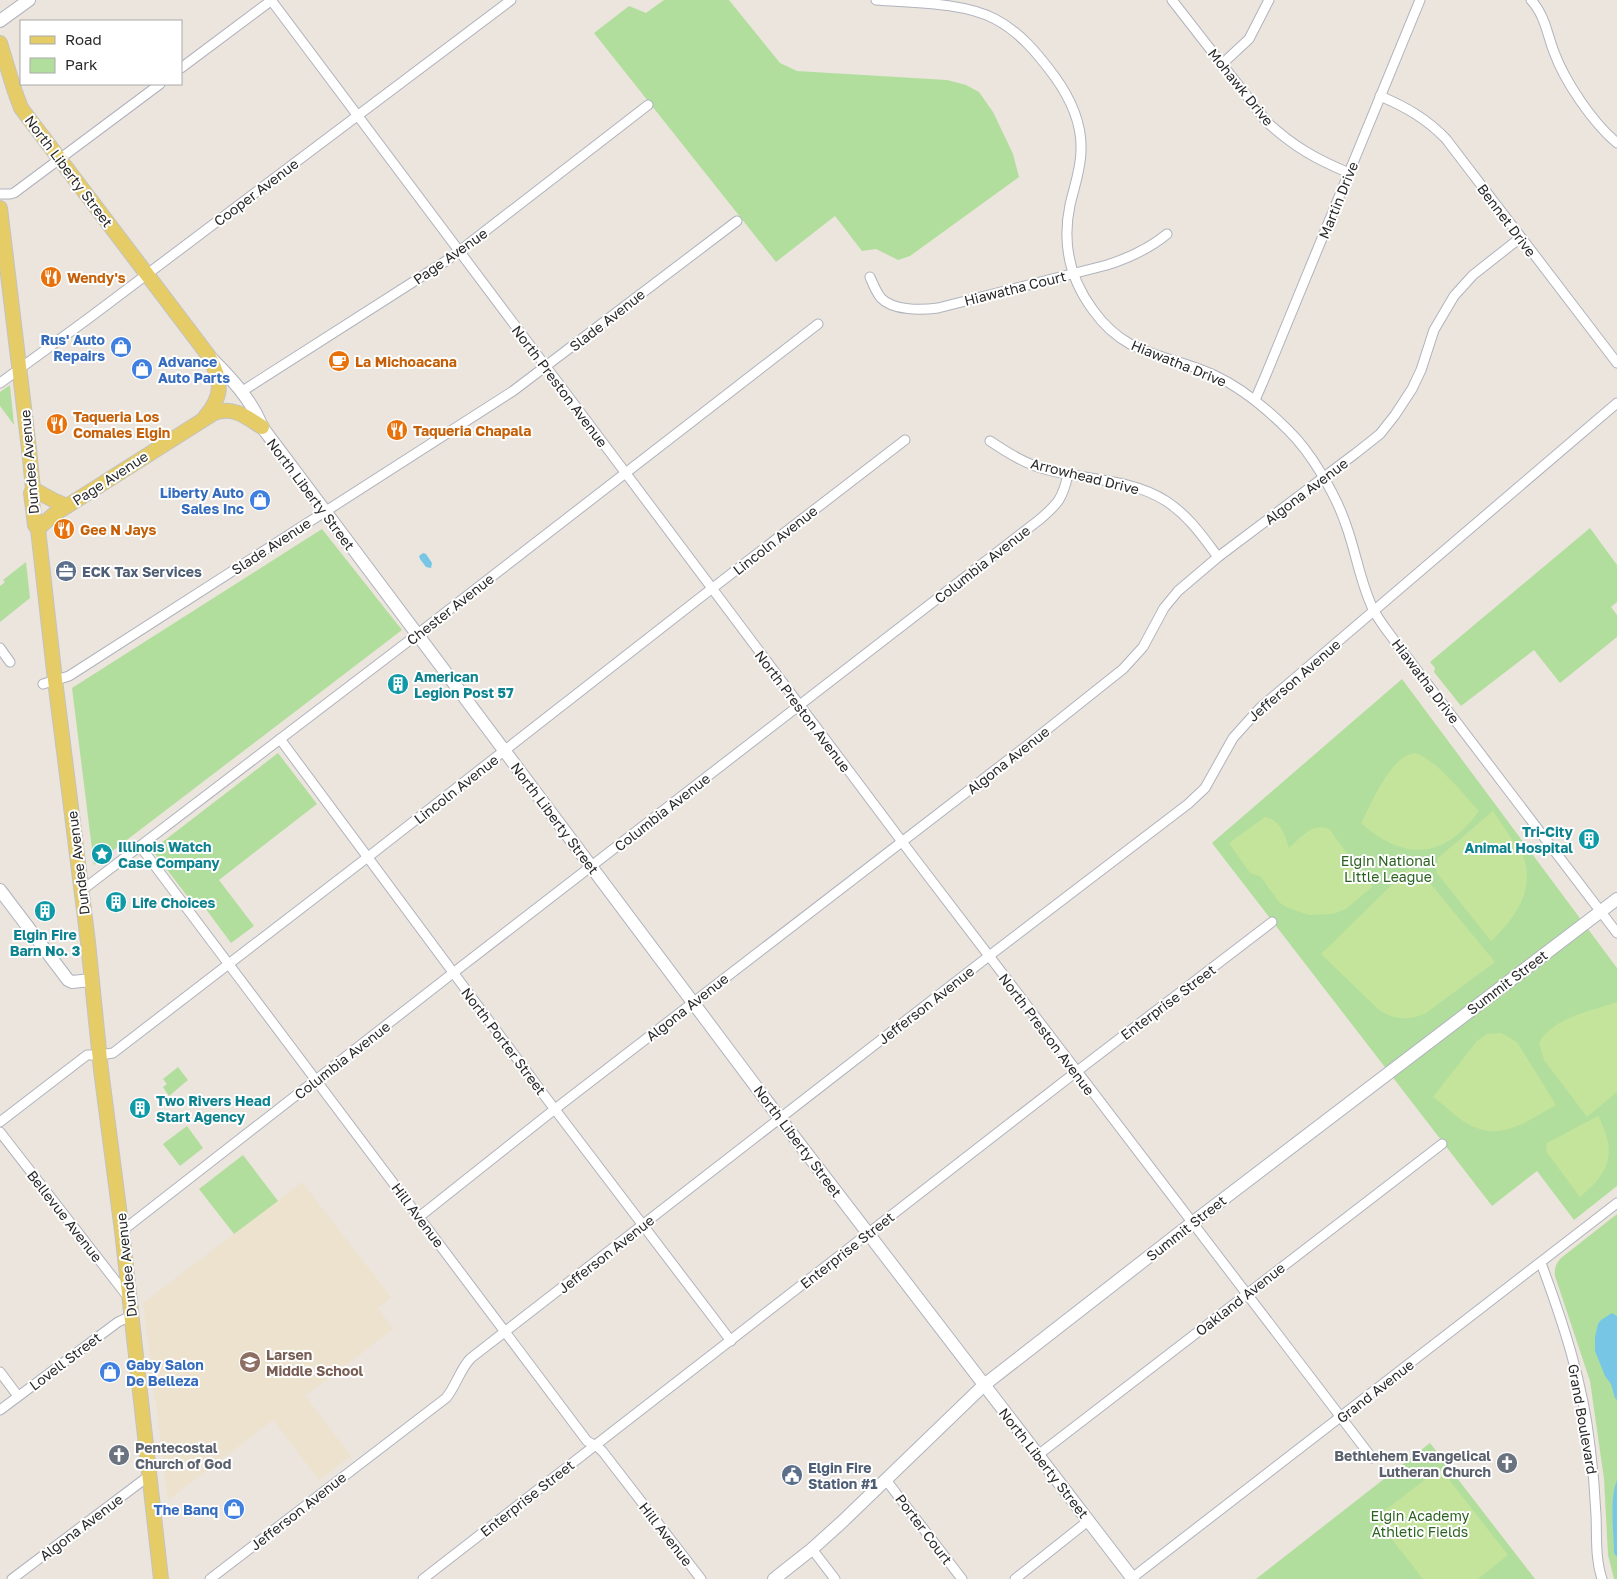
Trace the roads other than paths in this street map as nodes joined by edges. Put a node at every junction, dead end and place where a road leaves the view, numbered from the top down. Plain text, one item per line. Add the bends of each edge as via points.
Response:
1 (29, 0) edge
2 (271, 0) edge
3 (511, 0) edge
4 (876, 0) edge
5 (1172, 0) edge
6 (1269, 0) edge
7 (1420, 0) edge
8 (1531, 0) edge
9 (939, 3) edge
10 (0, 22) edge
11 (0, 44) edge
12 (1221, 65) junction
13 (182, 67) edge
14 (0, 76) edge
15 (159, 85) edge
16 (1380, 96) junction
17 (648, 105) dead end
18 (21, 108) junction
19 (356, 116) junction
20 (1617, 143) edge
21 (59, 158) junction
22 (1349, 173) junction
23 (0, 194) edge
24 (0, 208) edge
25 (737, 221) dead end
26 (1167, 234) dead end
27 (1520, 238) junction
28 (459, 252) junction
29 (1073, 273) junction
30 (147, 274) junction
31 (870, 277) dead end
32 (818, 324) dead end
33 (208, 355) junction
34 (1617, 363) edge
35 (546, 367) junction
36 (19, 368) junction
37 (0, 383) edge
38 (241, 392) junction
39 (1255, 400) junction
40 (1617, 403) edge
41 (205, 417) junction
42 (262, 427) junction
43 (905, 440) dead end
44 (990, 441) dead end
45 (625, 473) junction
46 (1068, 474) junction
47 (1323, 478) junction
48 (33, 489) junction
49 (67, 506) junction
50 (324, 512) junction
51 (38, 528) junction
52 (1218, 557) junction
53 (711, 589) junction
54 (1374, 610) junction
55 (416, 634) junction
56 (0, 648) edge
57 (10, 662) dead end
58 (49, 682) junction
59 (799, 705) junction
60 (280, 739) junction
61 (504, 751) junction
62 (901, 841) junction
63 (140, 846) junction
64 (367, 857) junction
65 (592, 866) junction
66 (0, 890) edge
67 (81, 891) junction
68 (1617, 899) edge
69 (1601, 911) junction
70 (1272, 922) dead end
71 (1617, 933) edge
72 (989, 956) junction
73 (228, 963) junction
74 (453, 973) junction
75 (91, 980) junction
76 (694, 1003) junction
77 (100, 1055) junction
78 (1076, 1072) junction
79 (316, 1080) junction
80 (555, 1109) junction
81 (780, 1119) junction
82 (0, 1122) edge
83 (0, 1132) edge
84 (1442, 1144) dead end
85 (1617, 1203) edge
86 (419, 1216) junction
87 (1192, 1222) junction
88 (642, 1226) junction
89 (122, 1231) junction
90 (868, 1234) junction
91 (1541, 1263) junction
92 (1246, 1295) junction
93 (129, 1300) junction
94 (131, 1316) junction
95 (505, 1332) junction
96 (730, 1342) junction
97 (0, 1372) edge
98 (984, 1385) junction
99 (18, 1396) junction
100 (0, 1410) edge
101 (1340, 1418) junction
102 (596, 1446) junction
103 (1038, 1455) junction
104 (1372, 1458) dead end
105 (150, 1475) junction
106 (886, 1480) junction
107 (1088, 1521) junction
108 (812, 1549) junction
109 (1133, 1578) edge
110 (12, 1579) edge
111 (161, 1579) edge
112 (210, 1579) edge
113 (423, 1579) edge
114 (701, 1579) edge
115 (774, 1579) edge
116 (835, 1579) edge
117 (962, 1579) edge
118 (1015, 1579) edge
119 (1602, 1579) edge

1 - 10 main road
2 - 13 street
2 - 19 street, North Preston Avenue
3 - 19 street, Cooper Avenue
4 - 9 street, Hiawatha Drive
5 - 12 street, Mohawk Drive
6 - 12 street via 1249,39
7 - 16 street, Martin Drive
8 - 20 street via 1539,11 1569,81 1601,129
9 - 29 street, Hiawatha Drive via 979,12 1011,29 1035,51 1066,95 1077,121 1081,150 1067,228
11 - 18 main road, North Liberty Street
12 - 22 street, Mohawk Drive via 1262,116 1285,138
14 - 18 main road
15 - 21 street
16 - 22 street, Martin Drive
16 - 27 street, Bennet Drive via 1414,112 1439,132
17 - 28 street, Page Avenue
18 - 21 main road, North Liberty Street
19 - 28 street, North Preston Avenue
19 - 30 street, Cooper Avenue
21 - 23 street via 14,193
21 - 30 main road, North Liberty Street
22 - 39 street, Martin Drive
24 - 36 main road, Dundee Avenue
25 - 35 street, Slade Avenue
26 - 29 street, Hiawatha Court via 1126,258
27 - 34 street, Bennet Drive
27 - 47 street, Algona Avenue via 1473,274 1454,296 1434,330 1414,386 1385,428
28 - 35 street, North Preston Avenue
28 - 38 street, Page Avenue
29 - 31 street, Hiawatha Court via 943,307 917,309 885,301
29 - 39 street, Hiawatha Drive via 1094,312 1120,339 1145,352 1215,375
30 - 33 main road, North Liberty Street
30 - 36 street, Cooper Avenue
32 - 45 street, Chester Avenue
33 - 38 main road, North Liberty Street
33 - 41 main road via 220,385 216,400
35 - 45 street, North Preston Avenue
35 - 50 street, Slade Avenue
36 - 37 street, Cooper Avenue
36 - 48 main road, Dundee Avenue
38 - 42 main road, North Liberty Street via 258,415
39 - 47 street, Hiawatha Drive via 1294,435
40 - 54 street, Jefferson Avenue
41 - 42 main road via 218,411 234,411
41 - 49 main road, Page Avenue
42 - 50 main road, North Liberty Street
43 - 53 street, Lincoln Avenue
44 - 46 street, Arrowhead Drive via 1029,464
45 - 53 street, North Preston Avenue
45 - 55 street, Chester Avenue
46 - 52 street, Arrowhead Drive via 1134,487 1158,496 1186,516
46 - 59 street, Columbia Avenue via 1060,500 1039,520
47 - 52 street, Algona Avenue
47 - 54 street, Hiawatha Drive via 1346,525
48 - 49 main road
48 - 51 main road, Dundee Avenue via 35,525
49 - 51 main road, Page Avenue
50 - 55 main road, North Liberty Street
50 - 58 street, Slade Avenue via 69,676
51 - 58 main road, Dundee Avenue
52 - 62 street, Algona Avenue via 1174,595 1143,647 1124,668
53 - 59 street, North Preston Avenue
53 - 61 street, Lincoln Avenue
54 - 69 street, Hiawatha Drive
54 - 72 street, Jefferson Avenue via 1253,714 1233,738 1197,796
55 - 60 street, Chester Avenue
55 - 61 main road, North Liberty Street
56 - 57 street
58 - 67 main road, Dundee Avenue
59 - 62 street, North Preston Avenue
59 - 65 street, Columbia Avenue
60 - 63 street, Chester Avenue
60 - 64 street, North Porter Street
61 - 64 street, Lincoln Avenue
61 - 65 main road, North Liberty Street
62 - 72 street, North Preston Avenue
62 - 76 street, Algona Avenue
63 - 67 street, Chester Avenue
63 - 73 street, Hill Avenue
64 - 73 street, Lincoln Avenue
64 - 74 street, North Porter Street
65 - 74 street, Columbia Avenue
65 - 76 main road, North Liberty Street
66 - 75 main road via 68,980
67 - 75 main road, Dundee Avenue
68 - 69 main road, Summit Street
69 - 71 street, Hiawatha Drive
69 - 87 main road, Summit Street
70 - 78 street, Enterprise Street
72 - 78 street, North Preston Avenue
72 - 81 street, Jefferson Avenue
73 - 77 street, Lincoln Avenue via 113,1053
73 - 79 street, Hill Avenue
74 - 79 street, Columbia Avenue
74 - 80 street, North Porter Street
75 - 77 main road, Dundee Avenue
76 - 80 street, Algona Avenue
76 - 81 main road, North Liberty Street
77 - 82 street, Lincoln Avenue via 87,1055
77 - 89 main road, Dundee Avenue
78 - 87 street, North Preston Avenue
78 - 90 street, Enterprise Street
79 - 86 street, Hill Avenue
79 - 89 street, Columbia Avenue
80 - 86 street, Algona Avenue
80 - 88 street, North Porter Street
81 - 88 street, Jefferson Avenue
81 - 90 main road, North Liberty Street
83 - 93 street, Bellevue Avenue
84 - 92 street, Oakland Avenue
85 - 91 street, Grand Avenue
86 - 95 street, Hill Avenue
87 - 92 street, North Preston Avenue
87 - 98 main road, Summit Street
88 - 95 street, Jefferson Avenue
88 - 96 street, North Porter Street
89 - 93 main road, Dundee Avenue
90 - 96 street, Enterprise Street
90 - 98 main road, North Liberty Street
91 - 101 street, Grand Avenue
91 - 119 street, Grand Boulevard via 1568,1341 1582,1398 1589,1435
92 - 101 street, North Preston Avenue
92 - 103 street, Oakland Avenue
93 - 94 main road, Dundee Avenue
94 - 99 street, Lovell Street via 118,1322
94 - 105 main road, Dundee Avenue
95 - 102 street, Hill Avenue via 587,1441
95 - 112 street, Jefferson Avenue via 468,1361 446,1398
96 - 102 street, Enterprise Street
97 - 99 street
98 - 103 main road, North Liberty Street
98 - 106 main road, Summit Street
99 - 100 street, Lovell Street
101 - 104 street, North Preston Avenue
101 - 109 street, Grand Avenue
102 - 113 street, Enterprise Street
102 - 114 street, Hill Avenue via 604,1452
103 - 107 main road, North Liberty Street
105 - 110 street, Algona Avenue
105 - 111 main road, Dundee Avenue
106 - 108 main road, Summit Street
106 - 117 street, Porter Court
107 - 109 main road, North Liberty Street
107 - 118 street
108 - 115 main road, Summit Street
108 - 116 street

